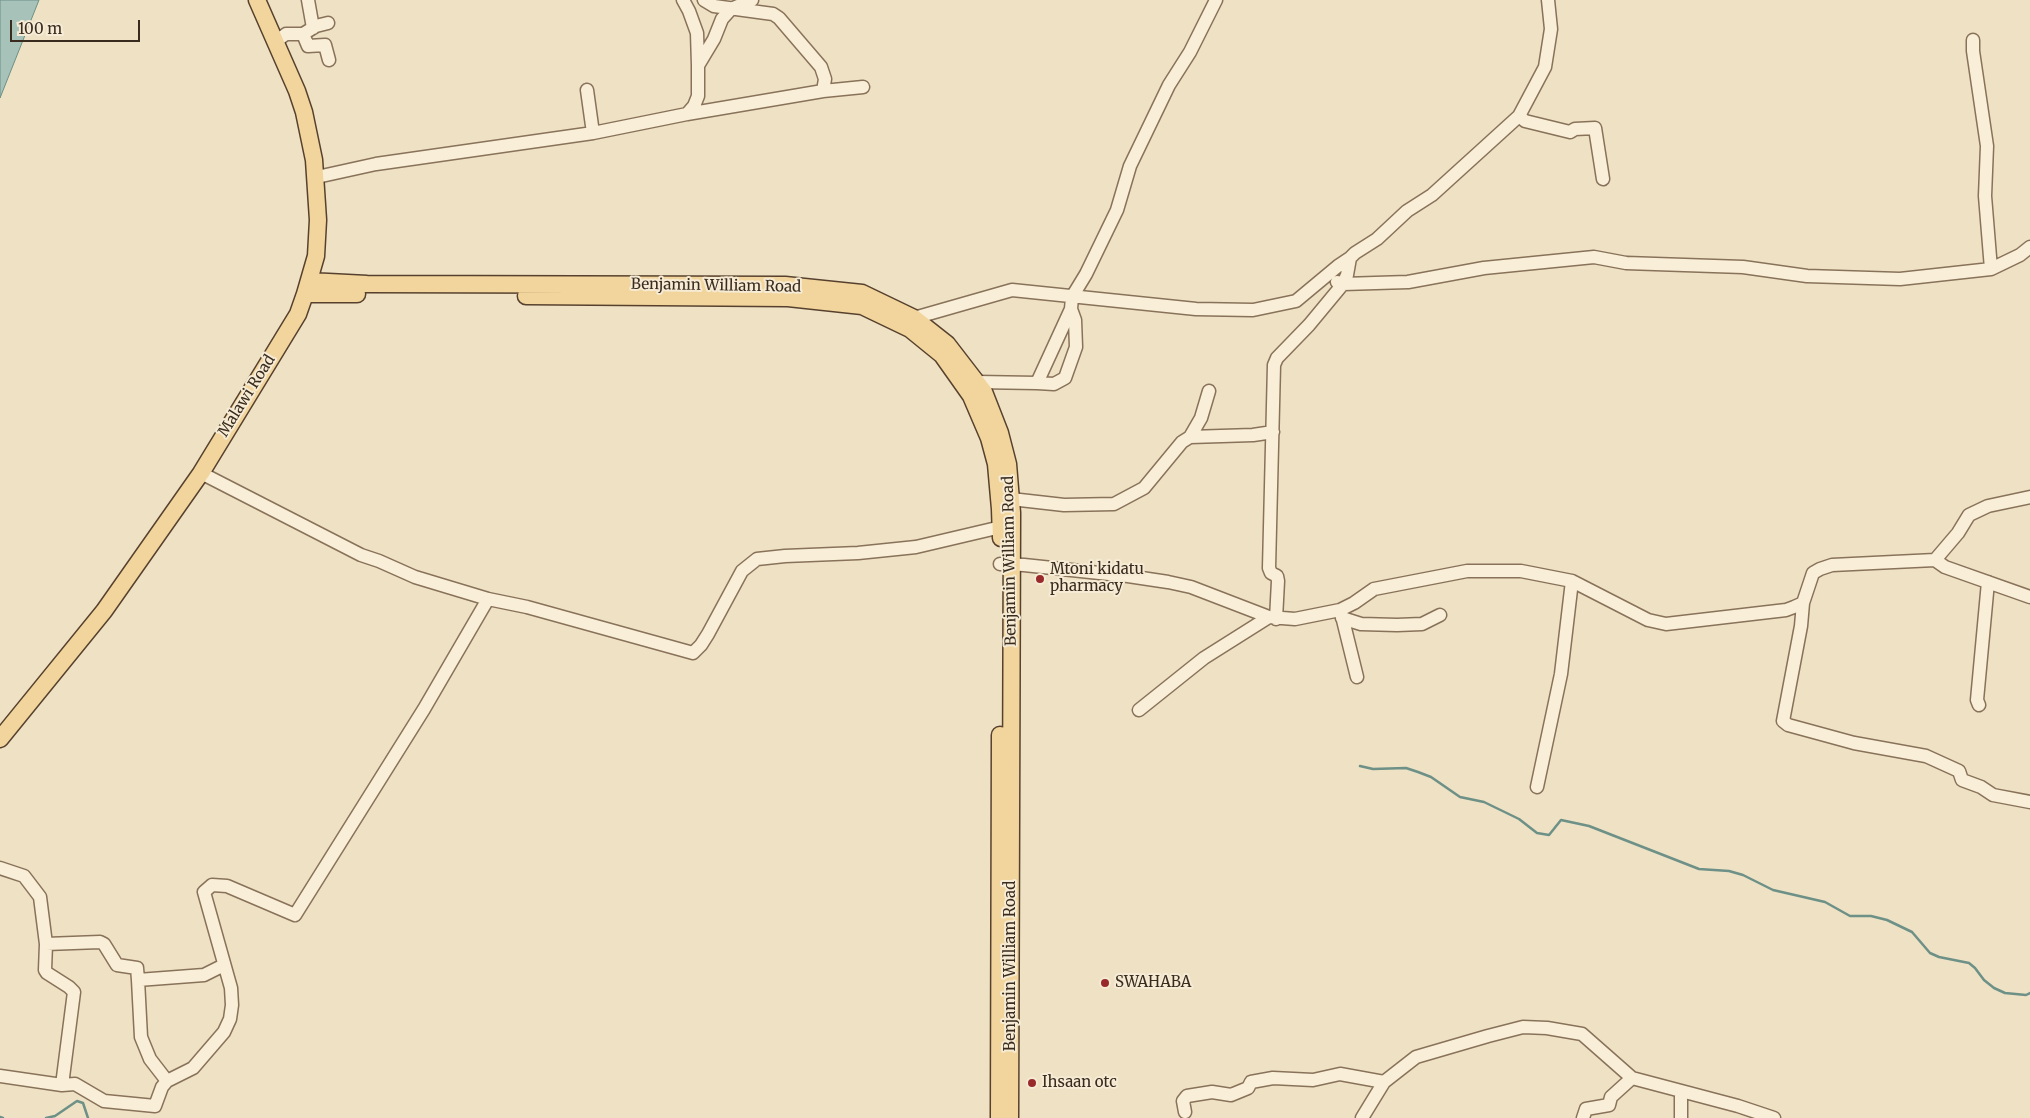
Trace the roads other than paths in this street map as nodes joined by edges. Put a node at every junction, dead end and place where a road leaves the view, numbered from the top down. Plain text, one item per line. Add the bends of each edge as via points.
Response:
1 (257, 0) edge
2 (308, 0) edge
3 (683, 0) edge
4 (704, 0) edge
5 (752, 0) edge
6 (1216, 0) edge
7 (1548, 0) edge
8 (732, 9) junction
9 (328, 23) dead end
10 (308, 31) junction
11 (1974, 40) dead end
12 (275, 42) junction
13 (329, 60) dead end
14 (698, 65) junction
15 (863, 87) dead end
16 (587, 90) dead end
17 (823, 91) junction
18 (687, 114) junction
19 (1519, 116) junction
20 (593, 133) junction
21 (316, 177) junction
22 (1603, 179) dead end
23 (2030, 247) edge
24 (316, 256) junction
25 (1350, 258) junction
26 (1991, 269) junction
27 (1334, 270) junction
28 (1323, 278) junction
29 (1345, 280) junction
30 (307, 288) junction
31 (342, 289) junction
32 (1072, 304) junction
33 (298, 314) junction
34 (914, 318) junction
35 (1037, 383) junction
36 (972, 386) junction
37 (1209, 391) dead end
38 (1273, 432) junction
39 (1190, 436) junction
40 (201, 472) junction
41 (2030, 497) edge
42 (1011, 499) junction
43 (1001, 526) junction
44 (1935, 560) junction
45 (1006, 564) junction
46 (1572, 581) junction
47 (1988, 582) junction
48 (2030, 597) edge
49 (488, 599) junction
50 (1803, 603) junction
51 (1341, 614) junction
52 (1440, 615) dead end
53 (1272, 618) junction
54 (1358, 677) dead end
55 (1979, 705) dead end
56 (1139, 710) dead end
57 (0, 739) edge
58 (1537, 787) dead end
59 (2030, 802) edge
60 (0, 868) edge
61 (46, 944) junction
62 (224, 965) junction
63 (138, 980) junction
64 (0, 1076) edge
65 (1632, 1078) junction
66 (167, 1081) junction
67 (1384, 1082) junction
68 (62, 1084) junction
69 (1681, 1092) junction
70 (155, 1112) edge
71 (1184, 1112) dead end
72 (999, 1118) edge
73 (1010, 1118) edge
74 (1362, 1118) edge
75 (1583, 1118) edge
76 (1681, 1118) edge
77 (1774, 1118) edge

1 - 12 main road, Malawi Road
2 - 10 street
3 - 14 street via 697,33
4 - 8 street via 714,6
5 - 8 street
6 - 32 street via 1169,85 1130,166 1117,210
7 - 19 street via 1551,29 1545,67
8 - 14 street via 722,19
8 - 17 street via 773,14 779,18 820,67 825,79
9 - 10 street
10 - 12 street via 286,34
10 - 13 street via 308,46 325,45
11 - 26 street via 1987,146 1985,196
12 - 21 main road, Malawi Road via 298,91
14 - 18 street via 698,96
15 - 17 street
16 - 20 street
17 - 18 street
18 - 20 street
19 - 22 street via 1525,121 1570,132 1595,128
19 - 25 street via 1432,195 1407,211 1377,239
20 - 21 street via 376,164
21 - 24 main road, Malawi Road
23 - 26 street
24 - 30 main road, Malawi Road
24 - 31 main road via 325,275
25 - 27 street
25 - 29 street
26 - 29 street via 1900,279 1807,276 1743,267 1626,263 1594,257 1484,268 1408,282
27 - 28 street
27 - 29 street
28 - 29 street
28 - 32 street via 1296,301 1253,310
29 - 38 street via 1310,325 1277,358 1272,393
30 - 31 main road, Benjamin William Road
30 - 33 main road, Malawi Road
31 - 33 main road
31 - 34 main road, Benjamin William Road via 785,285 862,293
31 - 36 main road, Benjamin William Road via 788,298 862,306 910,329 942,355
32 - 34 street via 1012,290
32 - 35 street
32 - 35 street via 1076,348 1065,378 1054,384
33 - 40 main road, Malawi Road
34 - 36 main road, Benjamin William Road via 947,344
35 - 36 street
36 - 42 main road, Benjamin William Road via 984,392 1000,433 1008,464
36 - 43 main road, Benjamin William Road via 971,396 996,464
37 - 39 street via 1201,418
38 - 39 street
38 - 53 street via 1269,568 1278,581
39 - 42 street via 1144,488 1114,504 1064,505
40 - 49 street via 361,555 415,577
40 - 57 main road, Malawi Road via 104,611
41 - 44 street via 1988,506 1969,515
42 - 45 main road, Benjamin William Road
43 - 45 main road, Benjamin William Road
43 - 49 street via 916,547 757,560 742,572 708,634 693,653
44 - 47 street via 1945,567
44 - 50 street via 1832,565 1813,573
45 - 53 street via 1168,582 1191,587
45 - 72 main road, Benjamin William Road
45 - 73 main road, Benjamin William Road
46 - 50 street via 1648,620 1666,624 1786,610
46 - 51 street via 1521,571 1467,571 1374,589
46 - 58 street via 1561,674
47 - 48 street
47 - 55 street
49 - 62 street via 294,915 227,886 212,885 204,892
50 - 59 street via 1784,721 1788,725 1854,743 1926,756 1959,771 1962,780 1993,795
51 - 52 street via 1361,624 1397,625 1422,624
51 - 53 street
51 - 54 street
53 - 56 street via 1204,658
60 - 61 street via 24,876 40,897
61 - 63 street via 100,942 117,965 136,968
61 - 68 street via 45,970 74,992
62 - 63 street via 204,975
62 - 66 street via 232,1005 224,1032 193,1068
63 - 66 street via 141,1037 150,1059
64 - 68 street
65 - 67 street via 1582,1034 1523,1027 1416,1057
65 - 69 street
65 - 75 street via 1611,1097 1609,1105 1586,1109
66 - 70 street via 162,1086
67 - 71 street via 1340,1074 1313,1080 1252,1082 1248,1088 1231,1095 1212,1092 1186,1096 1182,1101
67 - 74 street
68 - 70 street via 75,1084 104,1100
69 - 76 street
69 - 77 street

